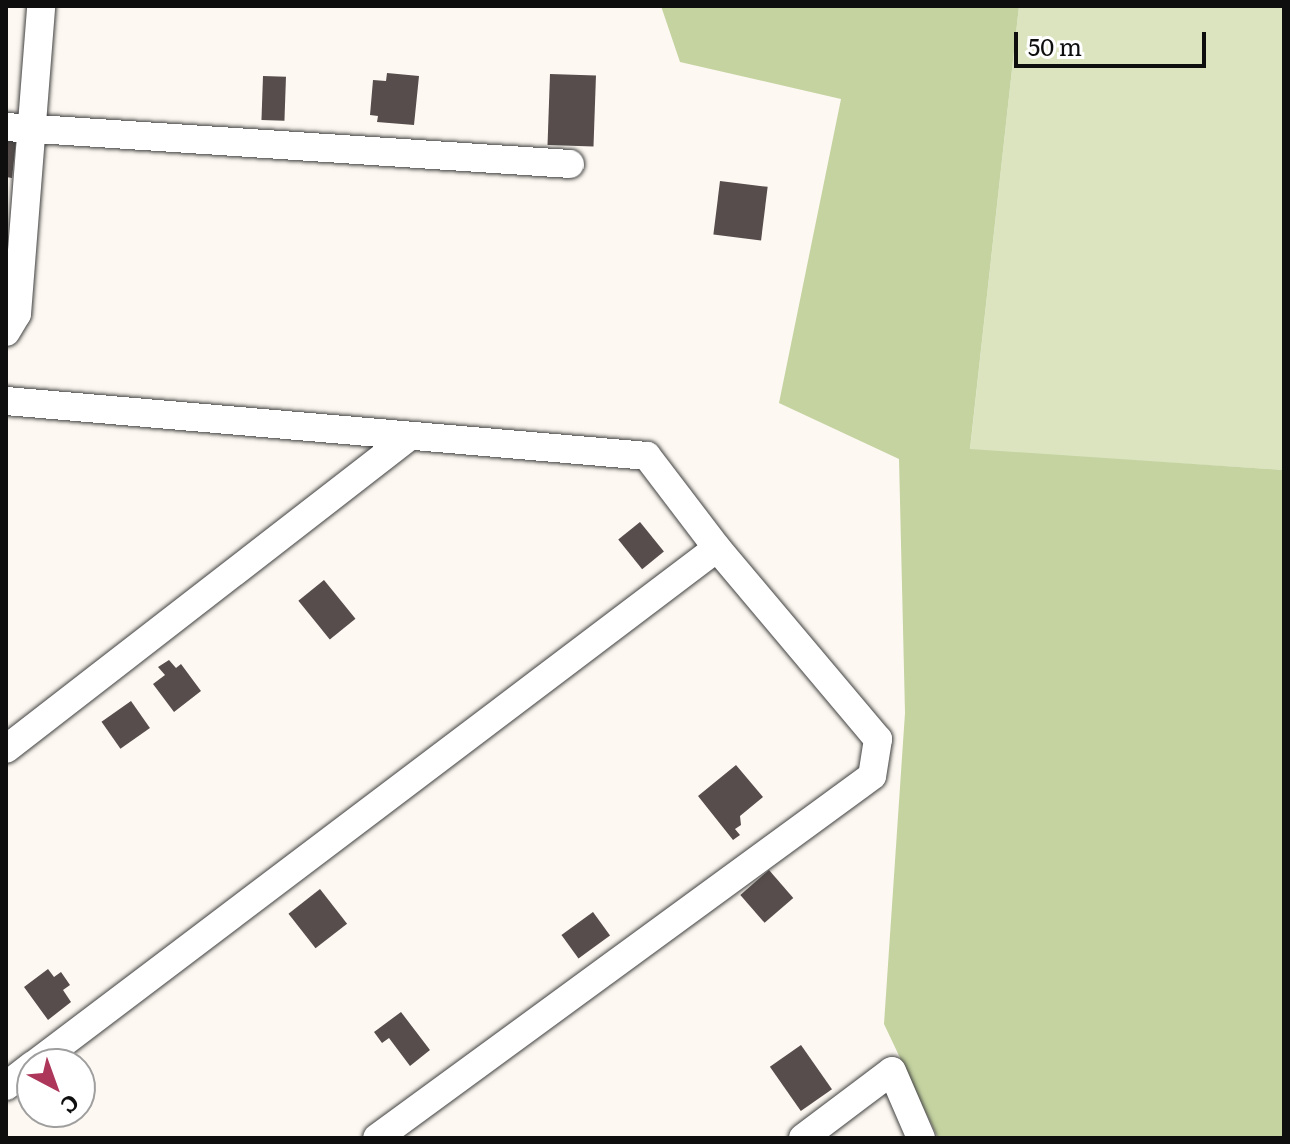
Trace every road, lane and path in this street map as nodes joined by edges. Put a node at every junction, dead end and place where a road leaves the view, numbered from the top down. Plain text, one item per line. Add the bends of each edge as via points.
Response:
1 (41, 6) edge
2 (19, 128) edge
3 (570, 164) dead end
4 (6, 332) edge
5 (13, 408) edge
6 (410, 436) junction
7 (717, 548) junction
8 (6, 749) edge
9 (56, 1048) edge
10 (377, 1138) edge
11 (803, 1138) edge
12 (921, 1138) edge

1 - 2 street
2 - 3 street
2 - 4 street via 17,314
5 - 6 street
6 - 7 street via 647,456
6 - 8 street
7 - 9 street
7 - 10 street via 878,739 872,776
11 - 12 street via 892,1071

